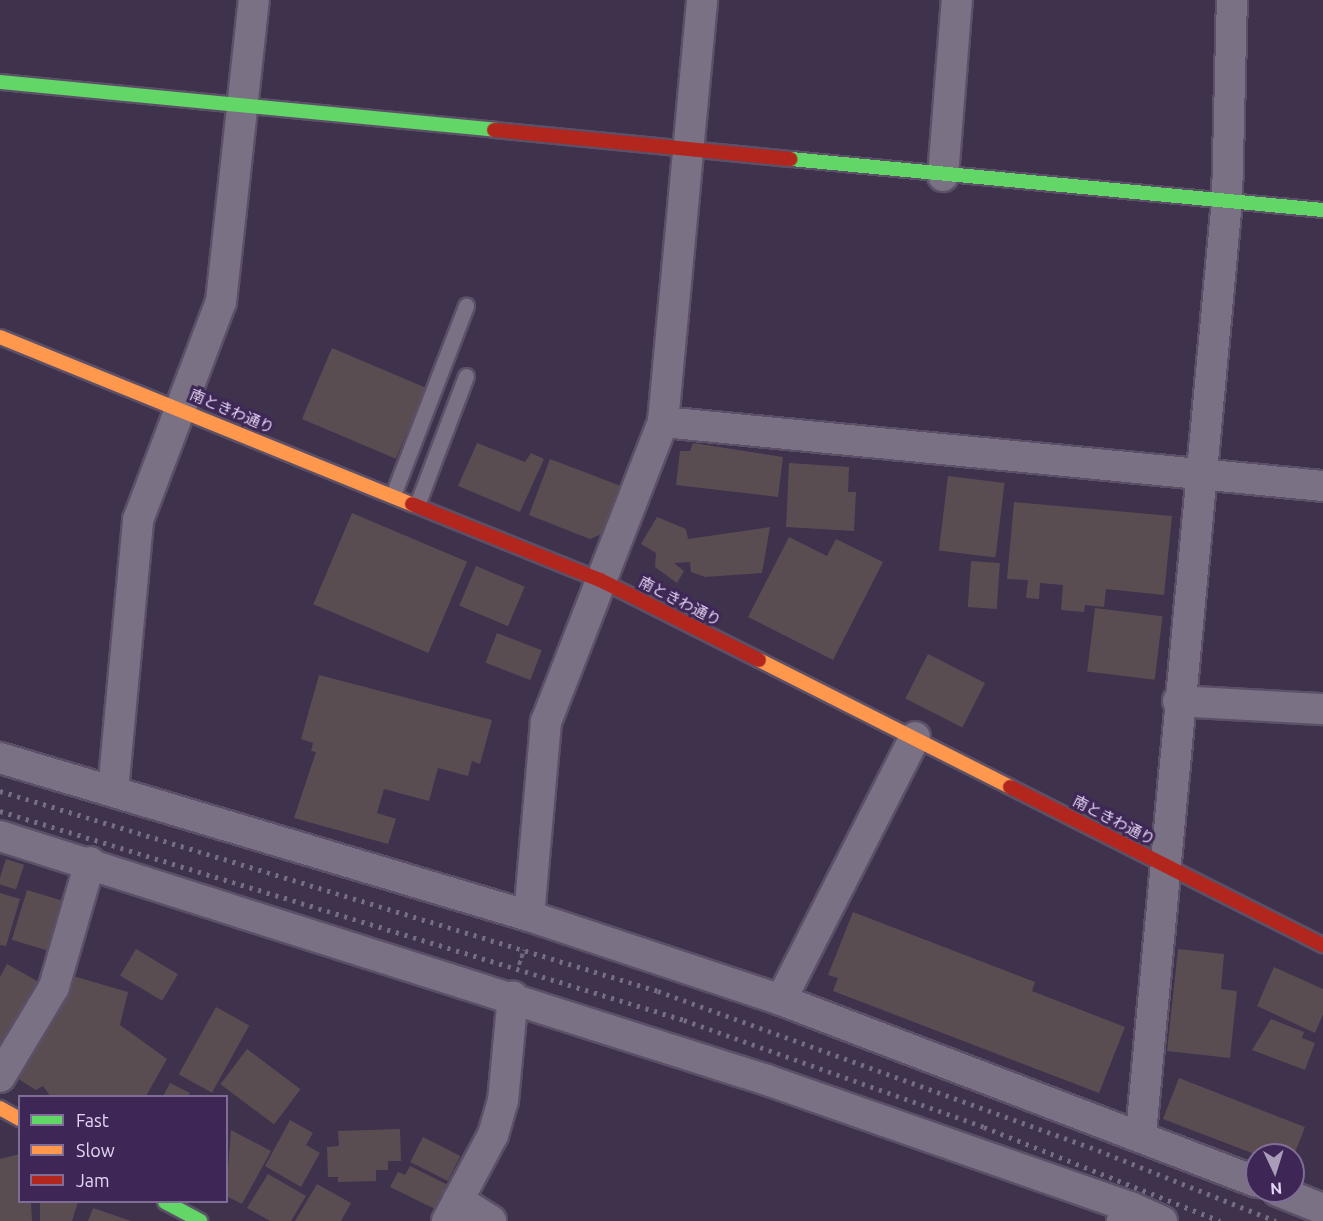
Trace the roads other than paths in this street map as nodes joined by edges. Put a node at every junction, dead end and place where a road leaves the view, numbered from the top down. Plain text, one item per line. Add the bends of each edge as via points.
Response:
1 (254, 0) edge
2 (702, 0) edge
3 (957, 0) edge
4 (1232, 0) edge
5 (0, 82) edge
6 (245, 106) junction
7 (686, 152) junction
8 (943, 176) junction
9 (1227, 200) junction
10 (1323, 210) edge
11 (466, 306) dead end
12 (0, 337) edge
13 (466, 376) dead end
14 (180, 407) junction
15 (663, 422) junction
16 (1202, 474) junction
17 (1323, 486) edge
18 (393, 495) junction
19 (417, 505) junction
20 (600, 580) junction
21 (1178, 701) junction
22 (1323, 709) edge
23 (915, 737) junction
24 (0, 758) edge
25 (113, 790) junction
26 (0, 836) edge
27 (90, 862) junction
28 (1162, 863) junction
29 (532, 917) junction
30 (1323, 945) edge
31 (513, 996) junction
32 (781, 1000) junction
33 (0, 1077) edge
34 (0, 1108) edge
35 (18, 1118) edge
36 (1141, 1134) junction
37 (1245, 1177) edge
38 (1305, 1202) edge
39 (167, 1203) edge
40 (1323, 1209) edge
41 (452, 1211) edge
42 (1126, 1214) edge
43 (200, 1221) edge
44 (491, 1221) edge
45 (1162, 1221) edge

1 - 6 street
2 - 7 street
3 - 8 street
4 - 9 street
5 - 6 street
6 - 7 street
6 - 14 street via 221,302
7 - 8 street
7 - 15 street
8 - 9 street
9 - 10 street
9 - 16 street
11 - 18 lane
12 - 14 street, 南ときわ通り
13 - 19 lane
14 - 18 street, 南ときわ通り
14 - 25 street via 138,520
15 - 16 street
15 - 20 street
16 - 17 street
16 - 21 street
18 - 19 street, 南ときわ通り
19 - 20 street, 南ときわ通り
20 - 23 street, 南ときわ通り
20 - 29 street via 546,722
21 - 22 street
21 - 28 street
23 - 28 street, 南ときわ通り
23 - 32 street
24 - 25 street
25 - 29 street
26 - 27 street
27 - 31 street
27 - 33 street via 54,987
28 - 30 street, 南ときわ通り
28 - 36 street
29 - 32 street
31 - 41 street via 503,1101 493,1136
31 - 42 street
32 - 36 street
34 - 35 street
36 - 37 street
38 - 40 street
39 - 43 street
41 - 44 street
42 - 45 street

